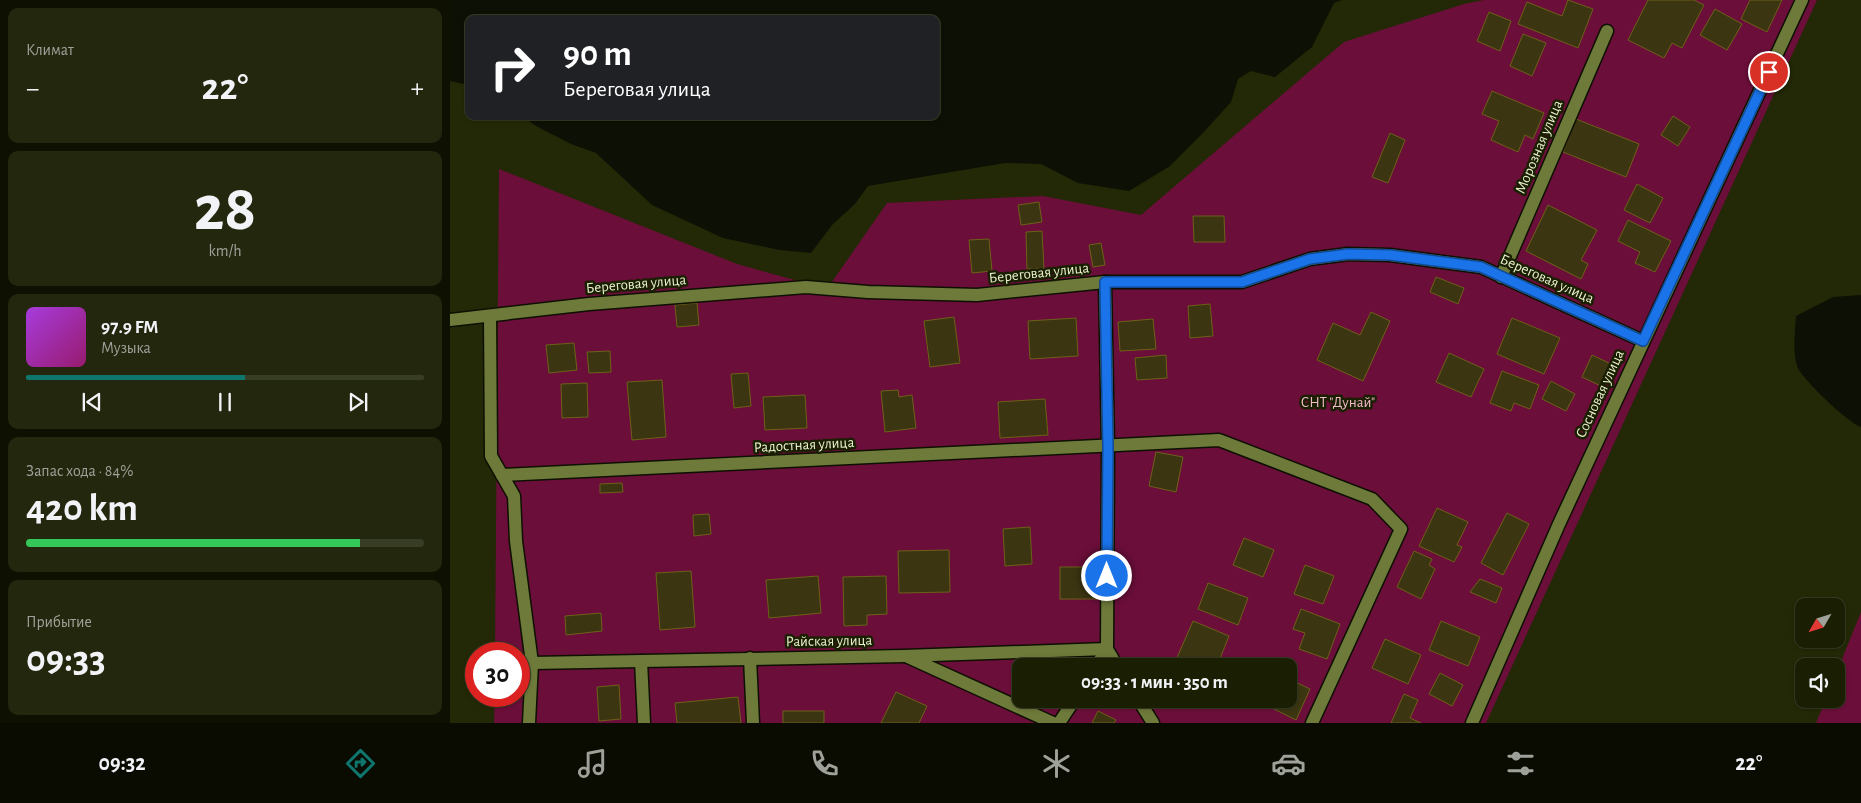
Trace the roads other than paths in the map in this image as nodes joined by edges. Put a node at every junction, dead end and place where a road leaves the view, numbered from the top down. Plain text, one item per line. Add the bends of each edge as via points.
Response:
1 (1802, 0) edge
2 (1607, 31) dead end
3 (1501, 277) junction
4 (1105, 282) junction
5 (490, 316) junction
6 (450, 320) edge
7 (1643, 341) junction
8 (1108, 447) junction
9 (502, 475) junction
10 (1107, 649) junction
11 (904, 656) junction
12 (750, 658) junction
13 (1101, 658) edge
14 (1112, 658) edge
15 (641, 661) junction
16 (532, 663) junction
17 (1068, 708) edge
18 (1144, 708) edge
19 (529, 723) edge
20 (644, 723) edge
21 (753, 723) edge
22 (1053, 723) edge
23 (1059, 723) edge
24 (1153, 723) edge
25 (1312, 723) edge
26 (1472, 723) edge

1 - 7 street, Сосновая улица
2 - 3 street, Морозная улица
3 - 4 street, Береговая улица via 1481,267 1390,255 1348,254 1310,259 1242,282
3 - 7 street, Береговая улица
4 - 5 street, Береговая улица via 977,295 806,287 588,304
4 - 8 street
5 - 6 street, Береговая улица
5 - 9 street via 491,456
7 - 26 street, Сосновая улица
8 - 9 street, Радостная улица
8 - 10 street
8 - 25 street, Радостная улица via 1219,440 1372,499 1401,529
9 - 16 street via 514,496 516,541
10 - 11 street, Райская улица
10 - 13 street
10 - 14 street
11 - 12 street, Райская улица
11 - 22 street
12 - 15 street, Райская улица
12 - 21 street
15 - 16 street, Райская улица
15 - 20 street
16 - 19 street
17 - 23 street
18 - 24 street

